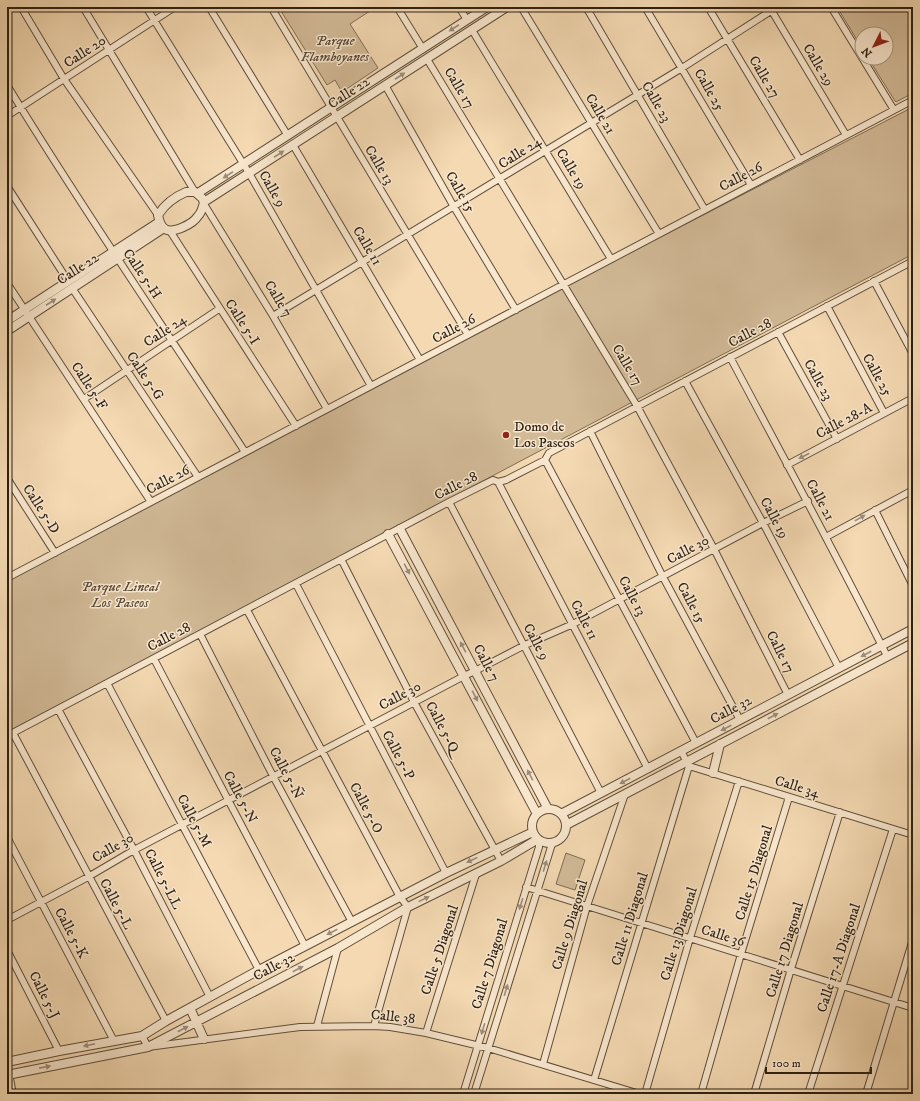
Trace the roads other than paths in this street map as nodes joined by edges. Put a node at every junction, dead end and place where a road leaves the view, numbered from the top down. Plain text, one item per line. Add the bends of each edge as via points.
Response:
1 (21, 7) edge
2 (83, 7) edge
3 (146, 7) edge
4 (175, 7) edge
5 (209, 7) edge
6 (271, 7) edge
7 (397, 7) edge
8 (459, 7) edge
9 (487, 7) edge
10 (507, 7) edge
11 (521, 7) edge
12 (586, 7) edge
13 (645, 7) edge
14 (708, 7) edge
15 (831, 7) edge
16 (773, 8) edge
17 (155, 20) junction
18 (467, 20) junction
19 (472, 30) junction
20 (728, 39) junction
21 (422, 49) junction
22 (109, 50) junction
23 (427, 58) junction
24 (682, 68) junction
25 (64, 79) junction
26 (7, 85) edge
27 (386, 85) junction
28 (638, 94) junction
29 (913, 100) edge
30 (21, 108) junction
31 (331, 108) junction
32 (894, 110) junction
33 (7, 116) edge
34 (336, 117) junction
35 (592, 123) junction
36 (288, 136) junction
37 (846, 136) junction
38 (293, 144) junction
39 (546, 150) junction
40 (800, 160) junction
41 (244, 164) junction
42 (249, 173) junction
43 (500, 179) junction
44 (751, 185) junction
45 (7, 186) edge
46 (197, 192) junction
47 (204, 203) junction
48 (454, 207) junction
49 (705, 210) junction
50 (163, 224) junction
51 (407, 234) junction
52 (659, 234) junction
53 (116, 255) junction
54 (611, 259) junction
55 (362, 261) junction
56 (913, 261) edge
57 (874, 281) junction
58 (7, 283) edge
59 (564, 284) junction
60 (70, 285) junction
61 (316, 290) junction
62 (826, 306) junction
63 (219, 309) junction
64 (516, 310) junction
65 (27, 313) junction
66 (273, 316) junction
67 (7, 321) edge
68 (7, 331) edge
69 (778, 332) junction
70 (468, 335) junction
71 (173, 340) junction
72 (913, 354) edge
73 (730, 357) junction
74 (420, 360) junction
75 (127, 370) junction
76 (685, 381) junction
77 (371, 386) junction
78 (913, 398) edge
79 (84, 399) junction
80 (637, 406) junction
81 (327, 409) junction
82 (884, 413) junction
83 (296, 426) junction
84 (590, 431) junction
85 (837, 439) junction
86 (245, 452) junction
87 (546, 460) junction
88 (787, 465) junction
89 (198, 477) junction
90 (7, 478) edge
91 (498, 482) junction
92 (913, 490) edge
93 (808, 501) junction
94 (151, 502) junction
95 (449, 502) junction
96 (875, 510) junction
97 (763, 523) junction
98 (400, 529) junction
99 (388, 534) junction
100 (826, 537) junction
101 (714, 549) junction
102 (55, 553) junction
103 (341, 559) junction
104 (8, 576) edge
105 (663, 577) junction
106 (296, 584) junction
107 (913, 586) edge
108 (620, 598) junction
109 (247, 610) junction
110 (573, 624) junction
111 (913, 629) edge
112 (200, 634) junction
113 (913, 642) edge
114 (525, 645) junction
115 (882, 646) junction
116 (887, 656) junction
117 (154, 659) junction
118 (839, 668) junction
119 (476, 671) junction
120 (464, 676) junction
121 (107, 684) junction
122 (788, 695) junction
123 (414, 702) junction
124 (58, 709) junction
125 (740, 720) junction
126 (369, 726) junction
127 (10, 735) edge
128 (696, 743) junction
129 (720, 744) junction
130 (322, 750) junction
131 (681, 751) junction
132 (688, 764) junction
133 (648, 769) junction
134 (713, 773) junction
135 (274, 776) junction
136 (739, 781) junction
137 (601, 793) junction
138 (625, 794) junction
139 (789, 797) junction
140 (229, 800) junction
141 (548, 809) junction
142 (840, 812) junction
143 (537, 814) junction
144 (561, 814) junction
145 (183, 824) junction
146 (566, 825) junction
147 (892, 829) junction
148 (533, 832) junction
149 (913, 835) edge
150 (7, 836) edge
151 (539, 840) junction
152 (553, 843) junction
153 (134, 850) junction
154 (494, 850) junction
155 (501, 861) junction
156 (446, 873) junction
157 (476, 874) junction
158 (88, 877) junction
159 (526, 887) junction
160 (537, 891) junction
161 (400, 897) junction
162 (41, 902) junction
163 (587, 906) junction
164 (408, 907) junction
165 (7, 920) edge
166 (352, 922) junction
167 (641, 923) junction
168 (690, 938) junction
169 (913, 938) edge
170 (305, 946) junction
171 (338, 948) junction
172 (7, 950) edge
173 (741, 954) junction
174 (259, 970) junction
175 (791, 970) junction
176 (842, 986) junction
177 (210, 996) junction
178 (894, 1002) junction
179 (190, 1008) junction
180 (913, 1008) edge
181 (166, 1021) junction
182 (197, 1022) junction
183 (317, 1026) junction
184 (374, 1026) junction
185 (426, 1033) junction
186 (142, 1036) junction
187 (204, 1039) junction
188 (114, 1041) junction
189 (478, 1046) junction
190 (148, 1047) junction
191 (488, 1048) junction
192 (59, 1051) junction
193 (7, 1062) edge
194 (543, 1064) junction
195 (8, 1074) edge
196 (594, 1080) junction
197 (464, 1091) edge
198 (475, 1093) edge
199 (13, 1094) edge
200 (640, 1094) edge
201 (645, 1094) edge
202 (701, 1094) edge
203 (754, 1094) edge
204 (808, 1094) edge
205 (866, 1094) edge

1 - 25 street, Calle 5-I
2 - 22 street
3 - 17 street, Calle 9
4 - 17 street, Calle 20
5 - 36 street
6 - 31 street, Calle 13
7 - 21 street
8 - 18 street
9 - 18 street, Calle 22
10 - 19 street, Calle 22
11 - 35 street, Calle 21
12 - 28 street, Calle 23
13 - 24 street, Calle 25
14 - 20 street, Calle 27
15 - 32 street
16 - 20 street, Calle 24
16 - 37 street, Calle 29
17 - 22 street, Calle 20
17 - 41 street, Calle 9
18 -> 21 street, Calle 22
19 - 23 street, Calle 22
19 - 39 street, Calle 19
20 - 24 street, Calle 24
20 - 40 street, Calle 27
21 - 31 street, Calle 22
22 - 25 street, Calle 20
22 - 46 street
27 -> 23 street, Calle 22
23 - 43 street, Calle 17
24 - 28 street, Calle 24
24 - 44 street, Calle 25
25 - 30 street, Calle 20
25 - 50 street, Calle 5-I
26 - 30 street, Calle 5-H
27 - 34 street, Calle 22
27 - 48 street, Calle 15
28 - 35 street, Calle 24
28 - 49 street, Calle 23
29 - 32 street, Calle 26
30 - 33 street, Calle 20
30 - 53 street, Calle 5-H
31 - 34 street, Calle 13
31 - 36 street, Calle 22
32 - 37 street, Calle 26
34 - 38 street, Calle 22
34 - 51 street, Calle 13
35 - 39 street, Calle 24
35 - 52 street, Calle 21
36 - 41 street, Calle 22
37 - 40 street, Calle 26
42 -> 38 street, Calle 22
38 - 55 street, Calle 11
39 - 43 street, Calle 24
39 - 54 street, Calle 19
40 - 44 street, Calle 26
41 - 42 street, Calle 9
41 -> 46 street, Calle 22
42 - 47 street, Calle 22
42 - 61 street, Calle 9
43 - 48 street, Calle 24
43 - 59 street, Calle 17
44 - 49 street, Calle 26
45 - 60 street, Calle 5-G
46 - 47 street
46 - 50 street via 186,192 162,208
47 - 50 street via 198,217 184,227
47 - 66 street, Calle 7
48 - 51 street, Calle 24
48 - 64 street, Calle 15
49 - 52 street, Calle 26
50 - 53 street, Calle 22
50 - 63 street, Calle 5-I
51 - 55 street, Calle 24
51 - 70 street, Calle 13
52 - 54 street, Calle 26
53 - 60 street, Calle 22
53 - 71 street, Calle 5-H
54 - 59 street, Calle 26
55 - 61 street, Calle 24
55 - 74 street, Calle 11
56 - 57 street, Calle 28
57 - 62 street, Calle 28
57 - 72 street
58 - 65 street, Calle 5-F
59 - 64 street, Calle 26
59 - 80 street, Calle 17
60 - 65 street, Calle 22
60 - 75 street, Calle 5-G
61 - 66 street, Calle 24
61 - 77 street, Calle 9
62 - 69 street, Calle 28
62 - 82 street, Calle 25
63 - 71 street, Calle 24
63 - 83 street, Calle 5-I
64 - 70 street, Calle 26
65 - 67 street, Calle 22
65 - 68 street, Calle 22
65 - 79 street, Calle 5-F
66 - 81 street, Calle 7
69 - 73 street, Calle 28
69 - 85 street, Calle 23
70 - 74 street, Calle 26
71 - 75 street, Calle 24
71 - 86 street, Calle 5-H
73 - 76 street, Calle 28
73 - 88 street, Calle 21
74 - 77 street, Calle 26
75 - 79 street, Calle 24
75 - 89 street, Calle 5-G
76 - 80 street, Calle 28
76 - 97 street, Calle 19
77 - 81 street, Calle 26
78 - 82 street, Calle 28-A
79 - 94 street, Calle 5-F
80 - 84 street, Calle 28
80 - 101 street, Calle 17
81 - 83 street, Calle 26
82 - 85 street, Calle 28-A
83 - 86 street, Calle 26
84 - 87 street, Calle 28 via 549,453
84 - 105 street, Calle 15
85 -> 88 street, Calle 28-A
86 - 89 street, Calle 26
87 - 91 street, Calle 28
87 - 108 street, Calle 13
88 - 93 street, Calle 21
89 - 94 street, Calle 26
90 - 102 street, Calle 5-D
91 - 95 street, Calle 28 via 493,480
91 - 110 street, Calle 11
92 - 96 street
93 - 97 street, Calle 30
93 - 100 street, Calle 21
94 - 102 street, Calle 26
95 - 98 street, Calle 28
95 - 114 street, Calle 9
100 -> 96 street
96 - 107 street
97 - 101 street, Calle 30
97 - 118 street, Calle 19
98 - 99 street, Calle 28
119 -> 98 street, Calle 7
99 - 103 street, Calle 28
99 -> 120 street, Calle 7
100 - 115 street, Calle 21
101 - 105 street, Calle 30
101 - 122 street, Calle 17
102 - 104 street, Calle 26
103 - 106 street, Calle 28
103 - 123 street, Calle 5-Q
105 - 108 street, Calle 30
105 - 125 street, Calle 15
106 - 109 street, Calle 28
106 - 126 street, Calle 5-P
108 - 110 street, Calle 30
108 - 128 street, Calle 13
109 - 112 street, Calle 28
109 - 130 street, Calle 5-O
110 - 114 street, Calle 30
110 - 133 street, Calle 11
111 - 115 street, Calle 32
112 - 117 street, Calle 28
112 - 135 street, Calle 5-Ñ
113 - 116 street, Calle 32
114 - 119 street, Calle 30
114 - 137 street, Calle 9
115 - 116 street, Calle 21
115 -> 118 street, Calle 32
129 -> 116 street, Calle 32
117 - 121 street, Calle 28
117 - 140 street, Calle 5-N
118 - 122 street, Calle 32
119 - 120 street, Calle 30
141 -> 119 street, Calle 7
120 - 123 street, Calle 30
120 -> 143 street, Calle 7
121 - 124 street, Calle 28
121 - 145 street, Calle 5-M
122 - 125 street, Calle 32
123 - 126 street, Calle 30
123 - 154 street, Calle 5-Q
124 - 127 street, Calle 28
124 - 153 street, Calle 5-LL
125 -> 128 street, Calle 32
126 - 130 street, Calle 30
126 - 156 street, Calle 5-P
127 - 158 street, Calle 5-L
128 - 131 street, Calle 32
129 - 132 street, Calle 32
129 - 134 street
130 - 135 street, Calle 30
130 - 161 street, Calle 5-O
131 - 132 street
131 - 133 street, Calle 32
132 - 134 street, Calle 34
132 - 138 street, Calle 32
132 - 167 street, Calle 11 Diagonal
133 -> 137 street, Calle 32
134 - 136 street, Calle 34
135 - 140 street, Calle 30
135 - 166 street, Calle 5-Ñ
136 - 139 street, Calle 34
136 - 168 street, Calle 13 Diagonal
137 - 144 street, Calle 32
138 - 146 street, Calle 32
138 - 163 street, Calle 9 Diagonal
139 - 142 street, Calle 34
139 - 173 street, Calle 15 Diagonal
140 - 145 street, Calle 30
140 - 170 street, Calle 5-N
141 - 143 street
141 - 144 street
142 - 147 street, Calle 34
142 - 175 street, Calle 17 Diagonal
143 - 148 street via 532,823
144 - 146 street
145 - 153 street, Calle 30
145 - 174 street, Calle 5-M
146 - 152 street via 563,836
147 - 149 street, Calle 34
147 - 176 street, Calle 17-A Diagonal
148 - 151 street
148 - 154 street, Calle 32
150 - 162 street, Calle 5-K
151 - 152 street
151 - 155 street, Calle 32
151 - 159 street, Calle 7 Diagonal
160 -> 152 street, Calle 7 Diagonal
153 - 158 street, Calle 30
153 - 177 street, Calle 5-LL
154 - 155 street, Calle 5-Q
154 -> 156 street, Calle 32
155 - 157 street, Calle 32
156 - 161 street, Calle 32
164 -> 157 street, Calle 32
157 - 185 street, Calle 5 Diagonal
158 - 162 street, Calle 30
158 - 181 street, Calle 5-L
159 - 160 street, Calle 36
159 -> 189 street, Calle 7 Diagonal
160 - 163 street, Calle 36
191 -> 160 street, Calle 7 Diagonal
161 - 164 street, Calle 5-O
161 - 166 street, Calle 32
162 - 165 street, Calle 30
162 - 188 street, Calle 5-K
163 - 167 street, Calle 36
163 - 194 street, Calle 9 Diagonal
164 - 171 street, Calle 32
164 - 184 street
166 -> 170 street, Calle 32
167 - 168 street, Calle 36
167 - 196 street, Calle 11 Diagonal
168 - 173 street, Calle 36
168 - 201 street, Calle 13 Diagonal
169 - 178 street
170 - 174 street, Calle 32
182 -> 171 street, Calle 32
171 - 183 street
172 - 192 street, Calle 5-J
173 - 175 street, Calle 36
173 - 202 street, Calle 15 Diagonal
174 - 177 street, Calle 32
175 - 176 street, Calle 36
175 - 203 street, Calle 17 Diagonal
176 - 178 street, Calle 36
176 - 204 street, Calle 17-A Diagonal
177 - 179 street, Calle 32
178 - 180 street, Calle 36
178 - 205 street
179 - 181 street, Calle 32
179 - 182 street
181 - 186 street, Calle 32
182 - 187 street
190 -> 182 street, Calle 32
183 - 184 street, Calle 38
183 - 187 street, Calle 38
184 - 185 street, Calle 38
185 - 189 street, Calle 38
186 - 188 street, Calle 32
186 - 190 street
187 - 190 street, Calle 38
188 -> 192 street, Calle 32
189 - 191 street, Calle 38
189 - 197 street, Calle 7 Diagonal
195 -> 190 street, Calle 32
191 - 194 street, Calle 38
191 - 198 street, Calle 7 Diagonal
192 - 193 street, Calle 32
193 - 195 street
194 - 196 street, Calle 38
195 - 199 street
196 - 200 street, Calle 38
197 - 198 street

